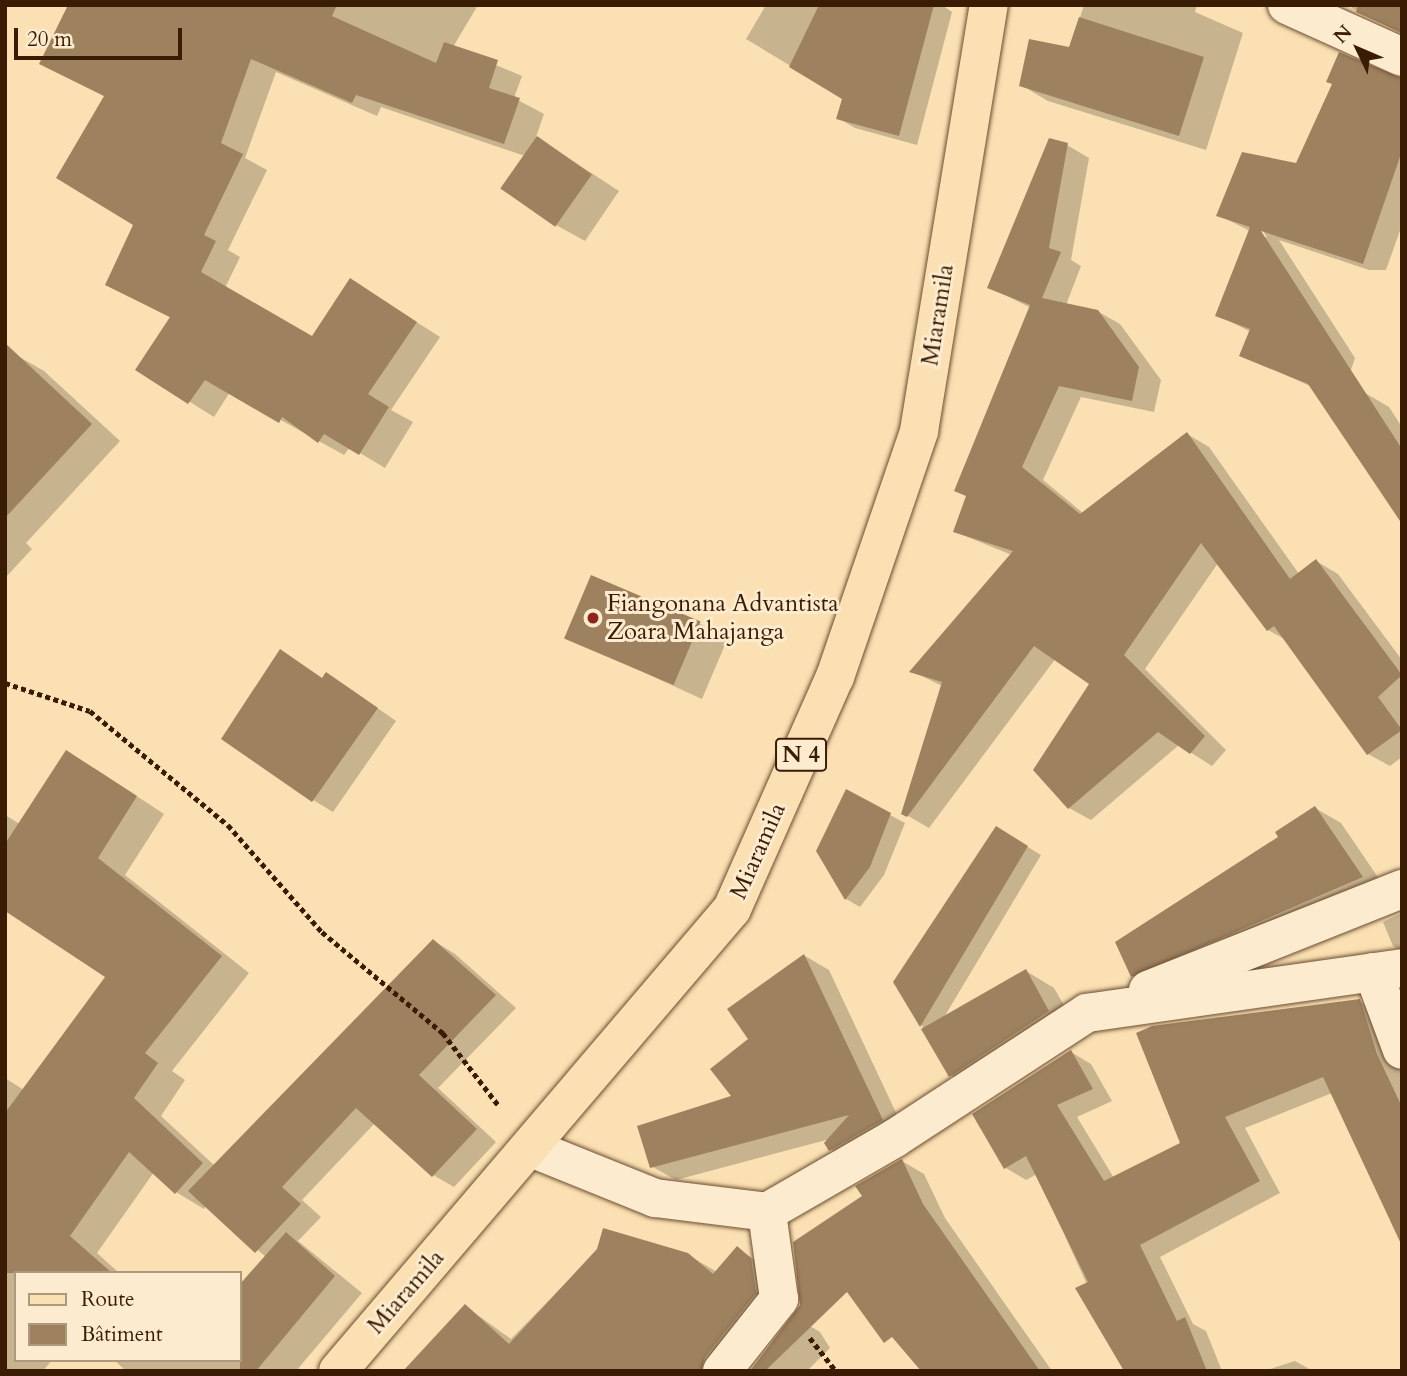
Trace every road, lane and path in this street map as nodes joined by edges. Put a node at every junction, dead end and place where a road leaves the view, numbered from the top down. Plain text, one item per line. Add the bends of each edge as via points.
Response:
1 (989, 5) edge
2 (1287, 5) edge
3 (1402, 57) edge
4 (5, 682) edge
5 (1402, 889) edge
6 (1387, 970) edge
7 (1087, 1013) junction
8 (1402, 1049) edge
9 (531, 1148) junction
10 (767, 1212) junction
11 (338, 1371) edge
12 (722, 1371) edge

1 - 9 main road, Miaramila / N 4 via 919,431 835,677 732,909
2 - 3 street
4 - 9 path via 90,711 228,825 322,932 443,1033
5 - 7 street
6 - 7 street
6 - 8 street
7 - 10 street via 895,1138
9 - 10 street via 656,1198
9 - 11 main road, Miaramila / N 4
10 - 12 street via 779,1299

